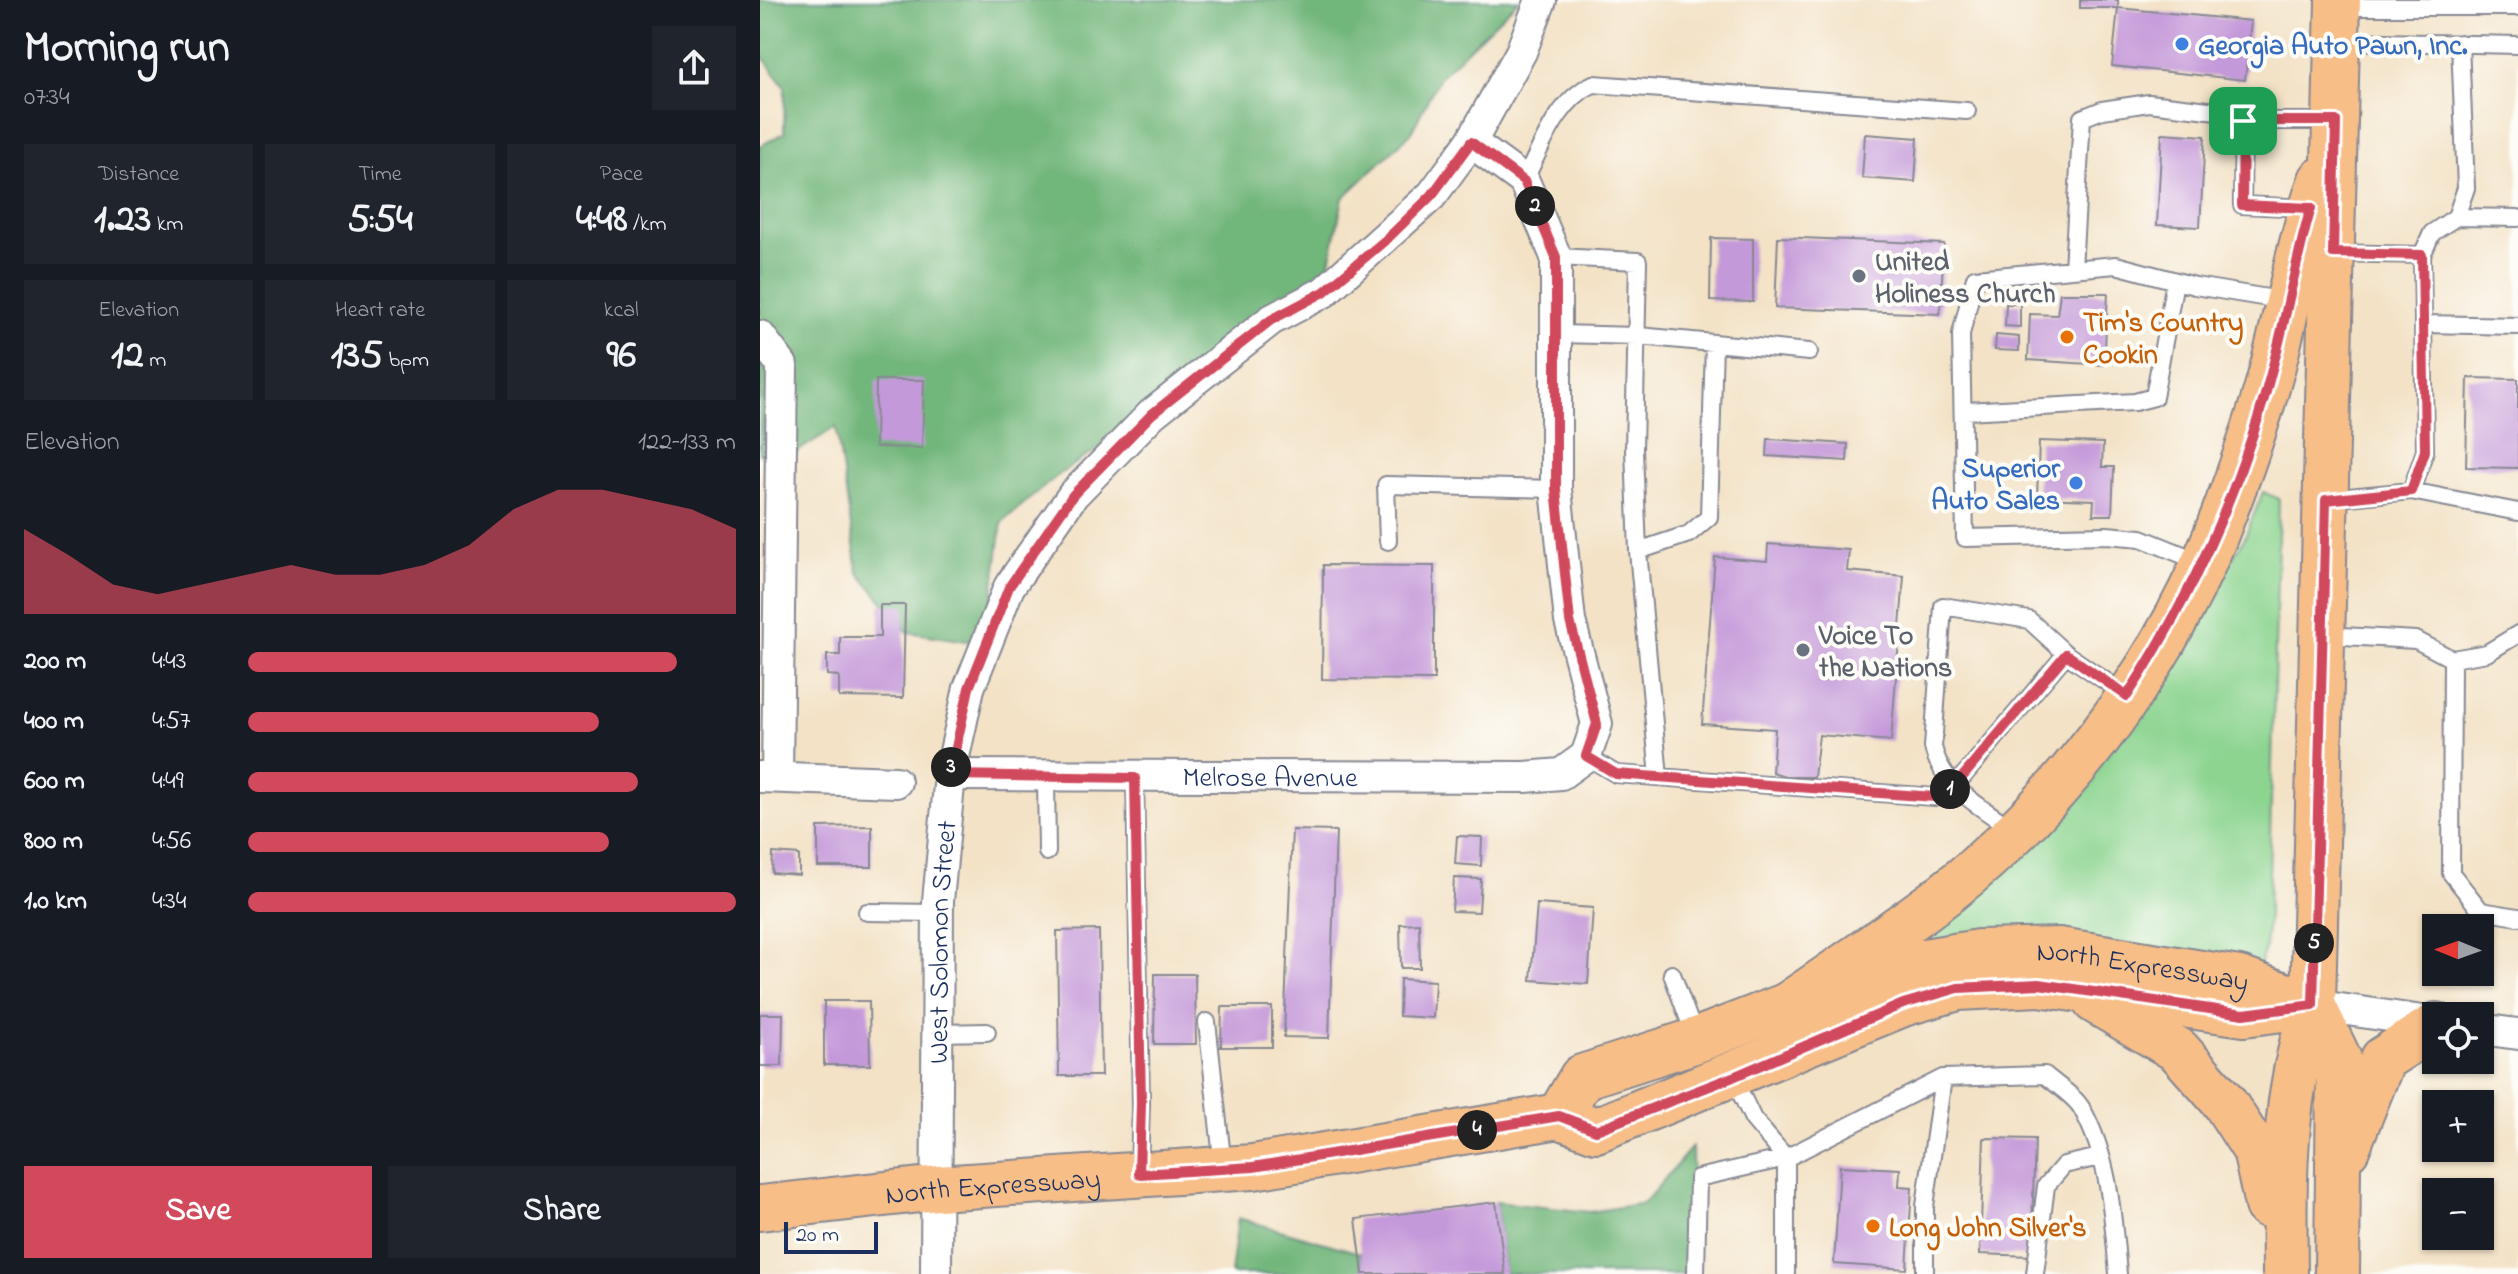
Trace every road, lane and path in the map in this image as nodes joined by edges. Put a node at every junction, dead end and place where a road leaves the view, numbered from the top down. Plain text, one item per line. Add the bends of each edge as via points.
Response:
1 (1541, 0) edge
2 (2518, 7) edge
3 (2338, 16) edge
4 (2460, 43) junction
5 (2518, 45) edge
6 (1967, 111) dead end
7 (2243, 121) junction
8 (2336, 131) junction
9 (1471, 142) junction
10 (1524, 181) junction
11 (2322, 208) junction
12 (2456, 217) junction
13 (2518, 218) edge
14 (2316, 252) junction
15 (2422, 255) junction
16 (1556, 257) junction
17 (2073, 268) junction
18 (2175, 281) junction
19 (2309, 302) junction
20 (2424, 324) junction
21 (2518, 326) edge
22 (1558, 334) junction
23 (760, 336) edge
24 (1639, 336) junction
25 (1714, 343) junction
26 (1809, 352) dead end
27 (1965, 411) junction
28 (1556, 489) junction
29 (2411, 491) junction
30 (2326, 500) junction
31 (2518, 512) edge
32 (1388, 541) dead end
33 (1638, 551) junction
34 (2203, 563) junction
35 (2518, 634) edge
36 (2322, 635) junction
37 (2066, 654) junction
38 (2452, 659) junction
39 (2127, 696) junction
40 (1586, 756) junction
41 (950, 775) junction
42 (768, 777) edge
43 (1659, 777) junction
44 (1046, 778) junction
45 (1135, 778) junction
46 (896, 782) dead end
47 (1954, 787) junction
48 (2015, 831) junction
49 (1047, 852) dead end
50 (867, 912) dead end
51 (938, 913) junction
52 (2518, 917) edge
53 (1672, 974) dead end
54 (2075, 990) junction
55 (2313, 1005) junction
56 (1783, 1008) junction
57 (1207, 1022) dead end
58 (2422, 1022) edge
59 (2494, 1031) edge
60 (987, 1032) dead end
61 (938, 1033) junction
62 (2422, 1033) edge
63 (2518, 1034) edge
64 (1697, 1040) junction
65 (1733, 1077) junction
66 (1943, 1078) junction
67 (1559, 1116) junction
68 (2100, 1157) junction
69 (1786, 1158) junction
70 (1223, 1169) junction
71 (2338, 1170) junction
72 (1139, 1174) junction
73 (938, 1188) junction
74 (760, 1208) edge
75 (936, 1274) edge
76 (1696, 1274) edge
77 (1786, 1274) edge
78 (1925, 1274) edge
79 (2035, 1274) edge
80 (2118, 1274) edge
81 (2284, 1274) edge
82 (2337, 1274) edge

1 - 9 street, West Solomon Street via 1521,52
2 - 3 lane
3 - 4 lane
3 - 8 main road
4 - 5 lane
4 - 12 lane via 2466,188
6 - 10 lane via 1593,84 1575,93
7 - 8 lane
7 - 11 lane via 2242,205
7 - 17 lane via 2217,111 2149,103 2082,118
8 - 11 main road
9 - 10 street
9 - 41 street, West Solomon Street via 1432,195 1389,237 1324,292 1271,320 1152,414 1073,495 1009,587 969,688
10 - 16 street
11 - 14 main road
12 - 13 lane
12 - 15 lane via 2432,233
14 - 15 lane
14 - 19 main road
15 - 20 lane
16 - 22 street
16 - 24 lane via 1638,261
17 - 18 lane via 2116,265
17 - 27 lane via 1975,278 1961,334
18 - 19 lane
18 - 27 lane via 2154,397
19 - 30 main road
19 - 34 main road via 2277,353
20 - 21 lane
20 - 29 lane via 2425,451
22 - 24 lane
22 - 28 street
23 - 42 street via 782,365
24 - 25 lane
24 - 33 lane via 1634,450
25 - 26 lane
25 - 33 lane via 1709,517 1689,534
27 - 34 lane via 1965,538 2141,538
28 - 32 lane via 1386,485
28 - 40 street via 1570,621 1597,724
29 - 30 lane
29 - 31 lane
30 - 36 main road
33 - 43 lane
34 - 39 main road
35 - 38 lane via 2487,653
36 - 38 lane via 2416,640
36 - 55 main road
37 - 39 lane
37 - 47 lane
37 - 47 lane via 2029,620 1943,606 1933,747
38 - 52 lane via 2451,873 2481,911
39 - 48 main road
40 - 43 lane via 1616,774
40 - 45 street, Melrose Avenue via 1561,774 1525,777
41 - 44 street, Melrose Avenue
41 - 51 street, West Solomon Street
42 - 46 street
43 - 47 lane via 1935,797
44 - 45 street, Melrose Avenue
44 - 49 lane
45 - 72 lane
47 - 48 lane
48 - 56 main road via 1946,893
50 - 51 lane
51 - 61 street, West Solomon Street
53 - 64 lane
54 - 55 main road, North Expressway via 2244,1014
54 - 65 main road, North Expressway via 2015,983 1930,995
54 - 81 main road via 2178,1050 2224,1102 2255,1150
55 - 56 main road, North Expressway via 2239,979 2059,950 2019,949 1900,965
55 - 58 street
55 - 71 main road via 2339,1059
55 - 81 main road via 2295,1059 2284,1145
56 - 64 main road, North Expressway
57 - 70 lane
59 - 63 street
60 - 61 lane
61 - 73 street, West Solomon Street
62 - 71 main road via 2383,1059
64 - 67 main road, North Expressway via 1582,1077
65 - 67 main road, North Expressway via 1596,1130
65 - 69 lane via 1753,1119
66 - 68 lane via 2045,1075 2081,1107
66 - 69 lane
66 - 78 lane via 1925,1206
67 - 70 main road, North Expressway
68 - 79 lane via 2064,1165 2046,1186
68 - 80 lane via 2109,1182
69 - 76 lane via 1698,1178
69 - 77 lane
70 - 72 main road, North Expressway
71 - 82 main road
72 - 73 main road, North Expressway
73 - 74 main road, North Expressway
73 - 75 street, West Solomon Street

